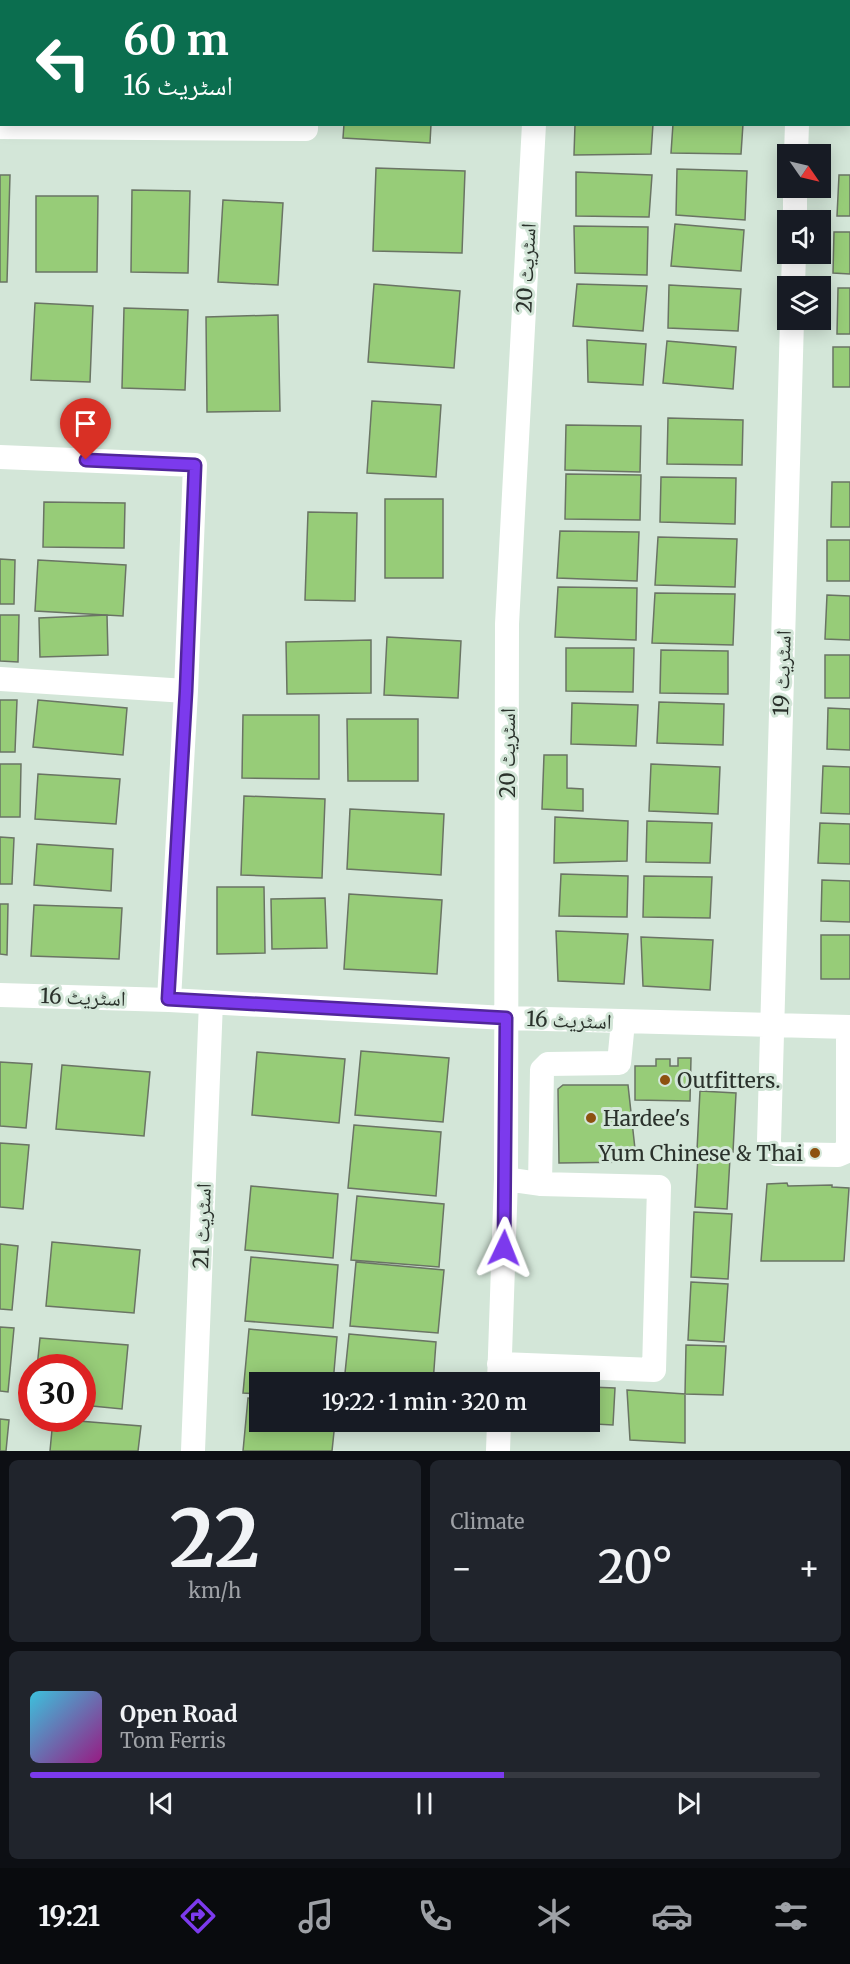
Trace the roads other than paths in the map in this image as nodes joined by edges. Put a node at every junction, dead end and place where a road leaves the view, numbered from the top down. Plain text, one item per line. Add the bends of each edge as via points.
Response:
1 (306, 126) edge
2 (534, 126) edge
3 (797, 126) edge
4 (0, 127) edge
5 (796, 144) edge
6 (792, 330) edge
7 (0, 457) edge
8 (0, 679) edge
9 (186, 691) junction
10 (0, 995) edge
11 (168, 999) junction
12 (210, 1002) junction
13 (506, 1018) junction
14 (623, 1022) junction
15 (772, 1026) junction
16 (849, 1027) edge
17 (506, 1179) junction
18 (540, 1184) junction
19 (499, 1372) edge
20 (576, 1372) edge
21 (499, 1432) edge
22 (193, 1451) edge
23 (498, 1451) edge

1 - 4 street via 237,131
2 - 13 street, اسٹریٹ 20 via 507,624
3 - 5 street
6 - 15 street, اسٹریٹ 19
7 - 9 street via 195,465
8 - 9 street
9 - 11 street
10 - 11 street, اسٹریٹ 16
11 - 12 street, اسٹریٹ 16
12 - 13 street, اسٹریٹ 16
12 - 22 street, اسٹریٹ 21
13 - 14 street, اسٹریٹ 16
13 - 17 street, اسٹریٹ 20
14 - 15 street, اسٹریٹ 16
14 - 18 street via 619,1063 548,1064 542,1070
15 - 16 street, اسٹریٹ 16
15 - 16 street, اسٹریٹ 19 via 770,1149 777,1154 838,1155 845,1152 848,1144
17 - 18 street
17 - 19 street, اسٹریٹ 20
18 - 20 street via 659,1187 654,1370
21 - 23 street

